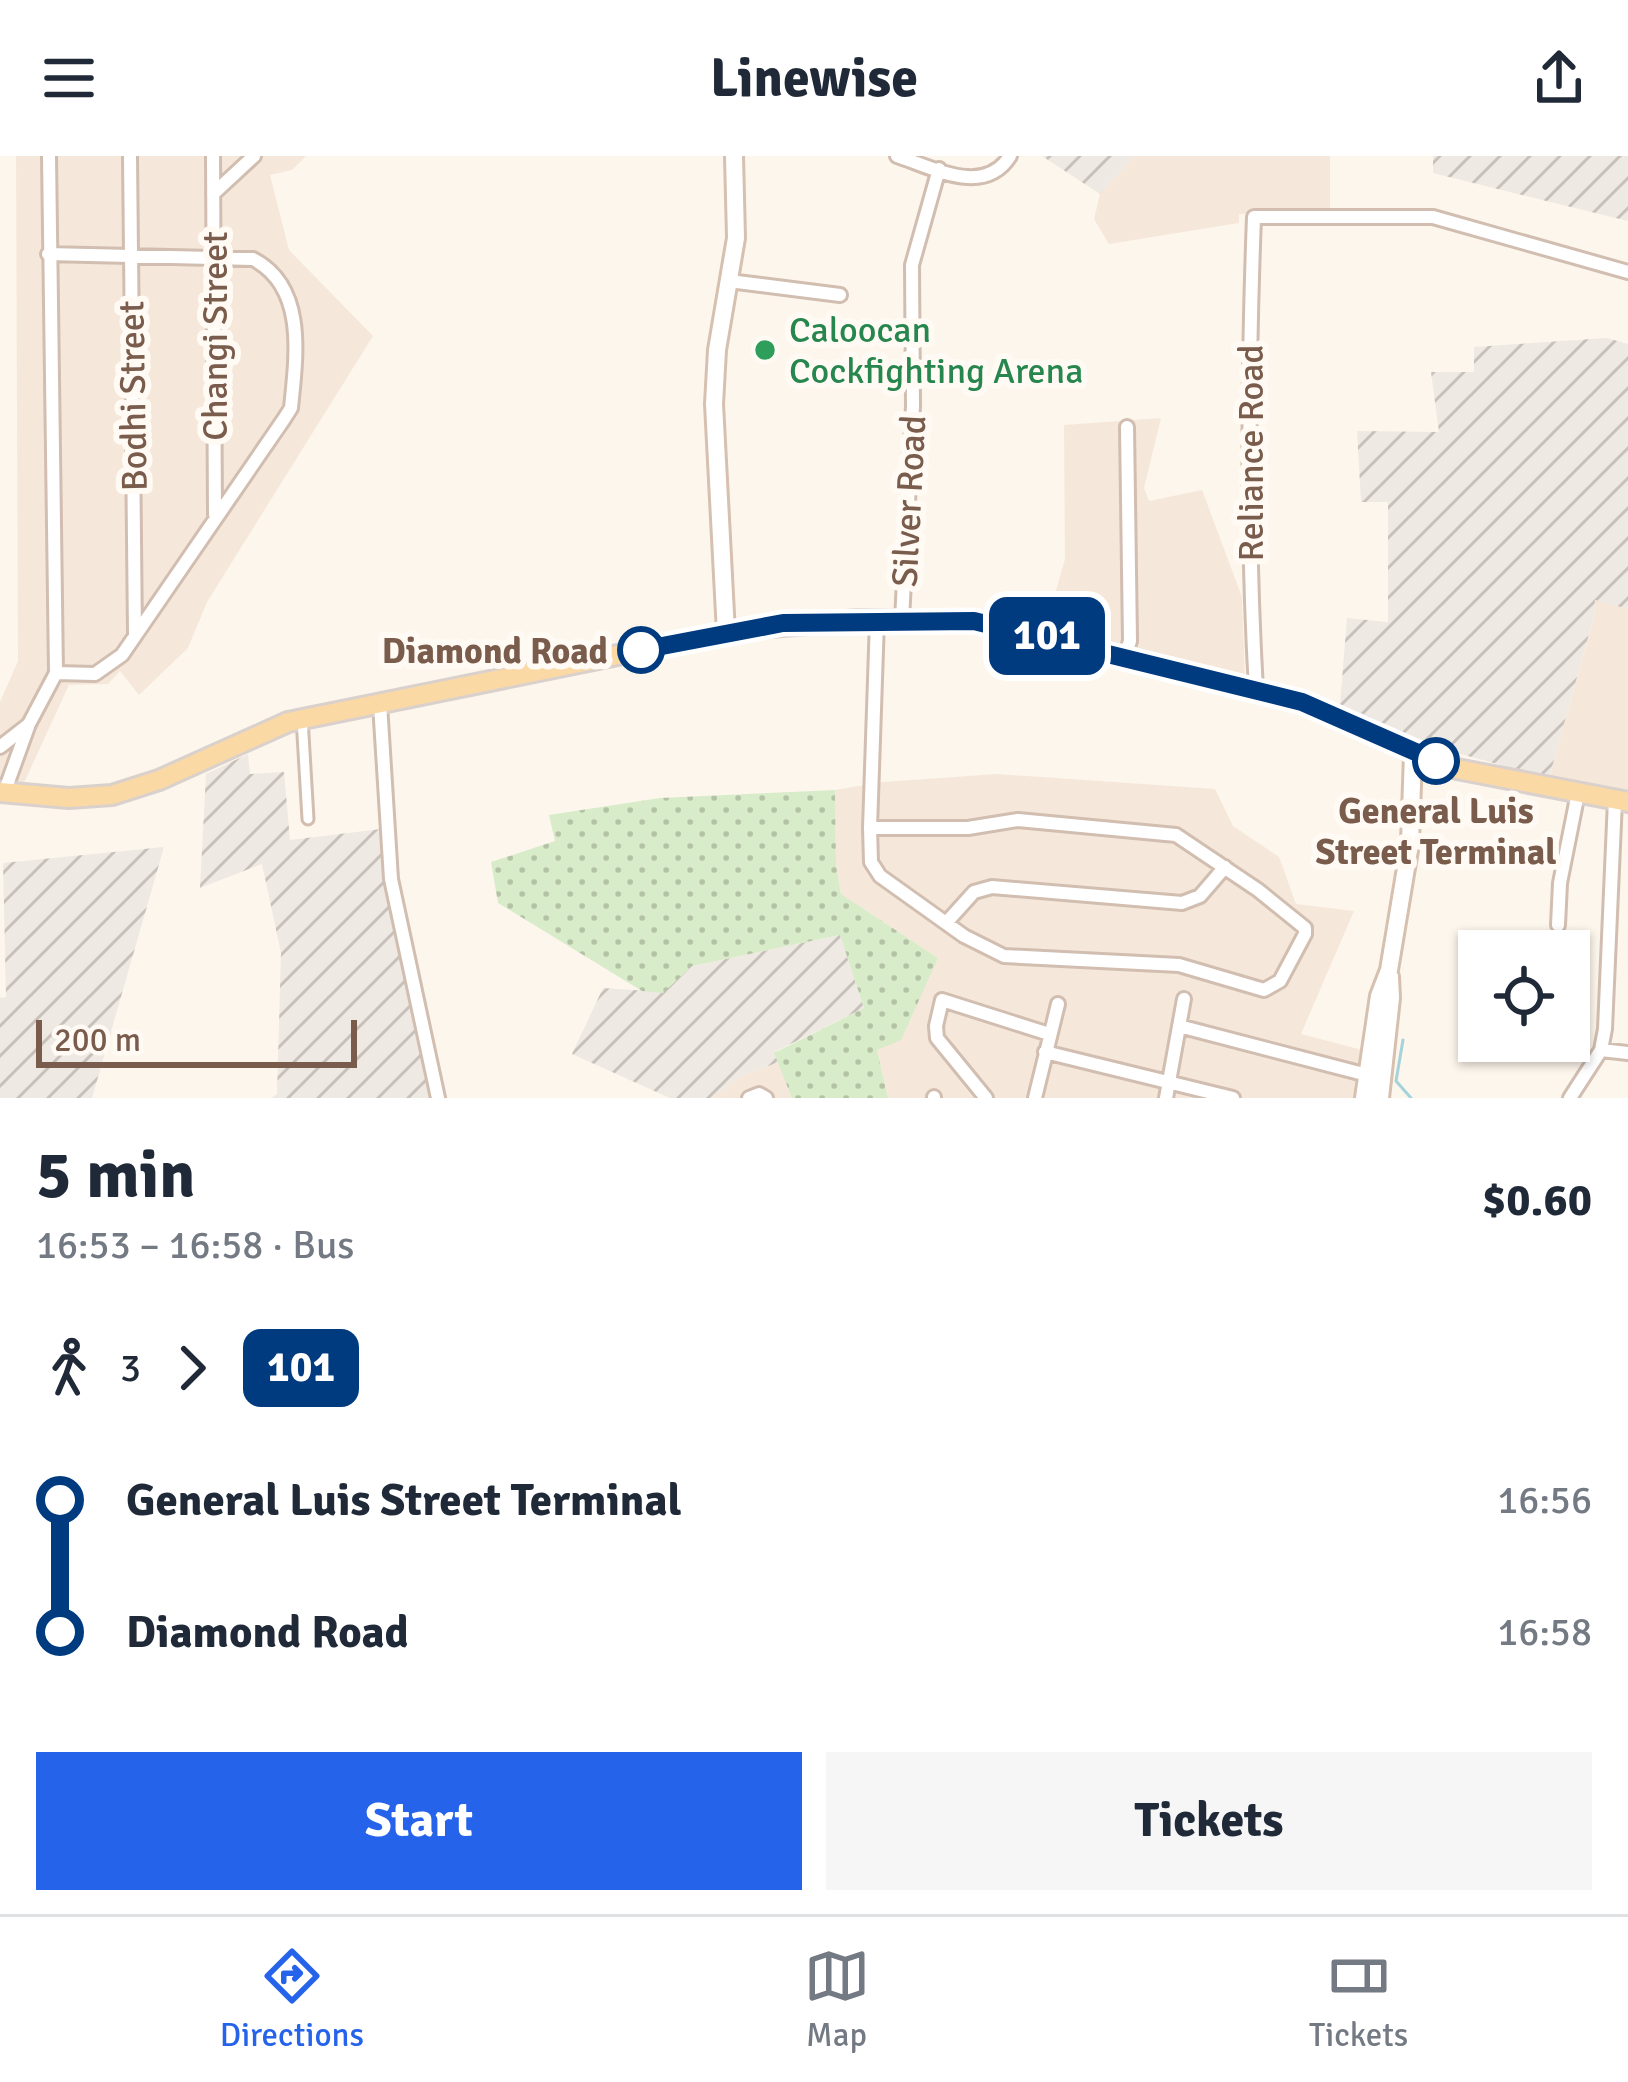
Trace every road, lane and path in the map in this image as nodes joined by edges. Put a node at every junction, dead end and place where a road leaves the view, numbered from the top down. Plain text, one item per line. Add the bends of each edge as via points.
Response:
1 (49, 156) edge
2 (130, 156) edge
3 (213, 156) edge
4 (254, 156) edge
5 (734, 156) edge
6 (897, 156) edge
7 (1010, 156) edge
8 (939, 170) junction
9 (213, 194) junction
10 (48, 254) junction
11 (130, 256) junction
12 (214, 257) junction
13 (1628, 272) edge
14 (729, 281) junction
15 (840, 295) dead end
16 (1127, 427) dead end
17 (215, 516) junction
18 (877, 620) junction
19 (902, 620) junction
20 (726, 633) junction
21 (135, 637) junction
22 (1125, 656) junction
23 (56, 673) junction
24 (1256, 690) junction
25 (380, 704) junction
26 (302, 718) junction
27 (29, 724) junction
28 (0, 747) edge
29 (1413, 753) junction
30 (2, 793) edge
31 (1578, 793) junction
32 (1622, 801) edge
33 (308, 819) dead end
34 (870, 828) junction
35 (1225, 867) junction
36 (946, 923) junction
37 (1558, 925) dead end
38 (1184, 999) dead end
39 (1058, 1004) dead end
40 (1179, 1026) junction
41 (1049, 1034) junction
42 (1601, 1049) junction
43 (1045, 1052) junction
44 (1628, 1053) edge
45 (1375, 1077) junction
46 (1166, 1083) junction
47 (438, 1098) edge
48 (986, 1098) edge
49 (1034, 1098) edge
50 (1166, 1098) edge
51 (1233, 1098) edge
52 (1364, 1098) edge
53 (1380, 1098) edge
54 (1570, 1098) edge

1 - 10 street
2 - 11 street, Bodhi Street
3 - 9 street, Changi Street
4 - 9 street
5 - 14 main road
6 - 8 street
7 - 8 street via 986,179
8 - 19 street, Silver Road via 912,265
9 - 12 street, Changi Street
10 - 11 street
10 - 23 street
11 - 12 street
11 - 21 street, Bodhi Street
12 - 17 street, Changi Street
12 - 17 street via 264,265 295,317 291,408
13 - 24 street, Reliance Road via 1433,217 1254,217 1247,370
14 - 15 street
14 - 20 main road via 714,404
16 - 22 street
17 - 21 street
18 - 19 main road
18 - 20 main road
18 - 34 street
19 - 22 main road via 974,621
20 - 25 main road
21 - 23 street via 105,670
22 - 24 main road
23 - 27 street
24 - 29 main road via 1344,718
25 - 26 main road
25 - 47 street via 391,879
26 - 30 main road via 112,795
26 - 33 street
27 - 28 street
27 - 30 street
29 - 31 main road
29 - 45 main road via 1410,844
31 - 32 main road
31 - 37 street
32 - 42 street
34 - 35 street via 1018,820 1176,835
34 - 36 street via 880,876
35 - 36 street via 1200,896 1182,903 992,887 974,892
35 - 36 street via 1305,928 1274,987 1180,964 1004,956
38 - 40 street
39 - 41 street
40 - 45 street
40 - 46 street
41 - 43 street
41 - 48 street via 942,1000 937,1038
42 - 44 street
42 - 54 street
43 - 46 street
43 - 49 street
45 - 52 main road
45 - 53 main road
46 - 50 street
46 - 51 street

